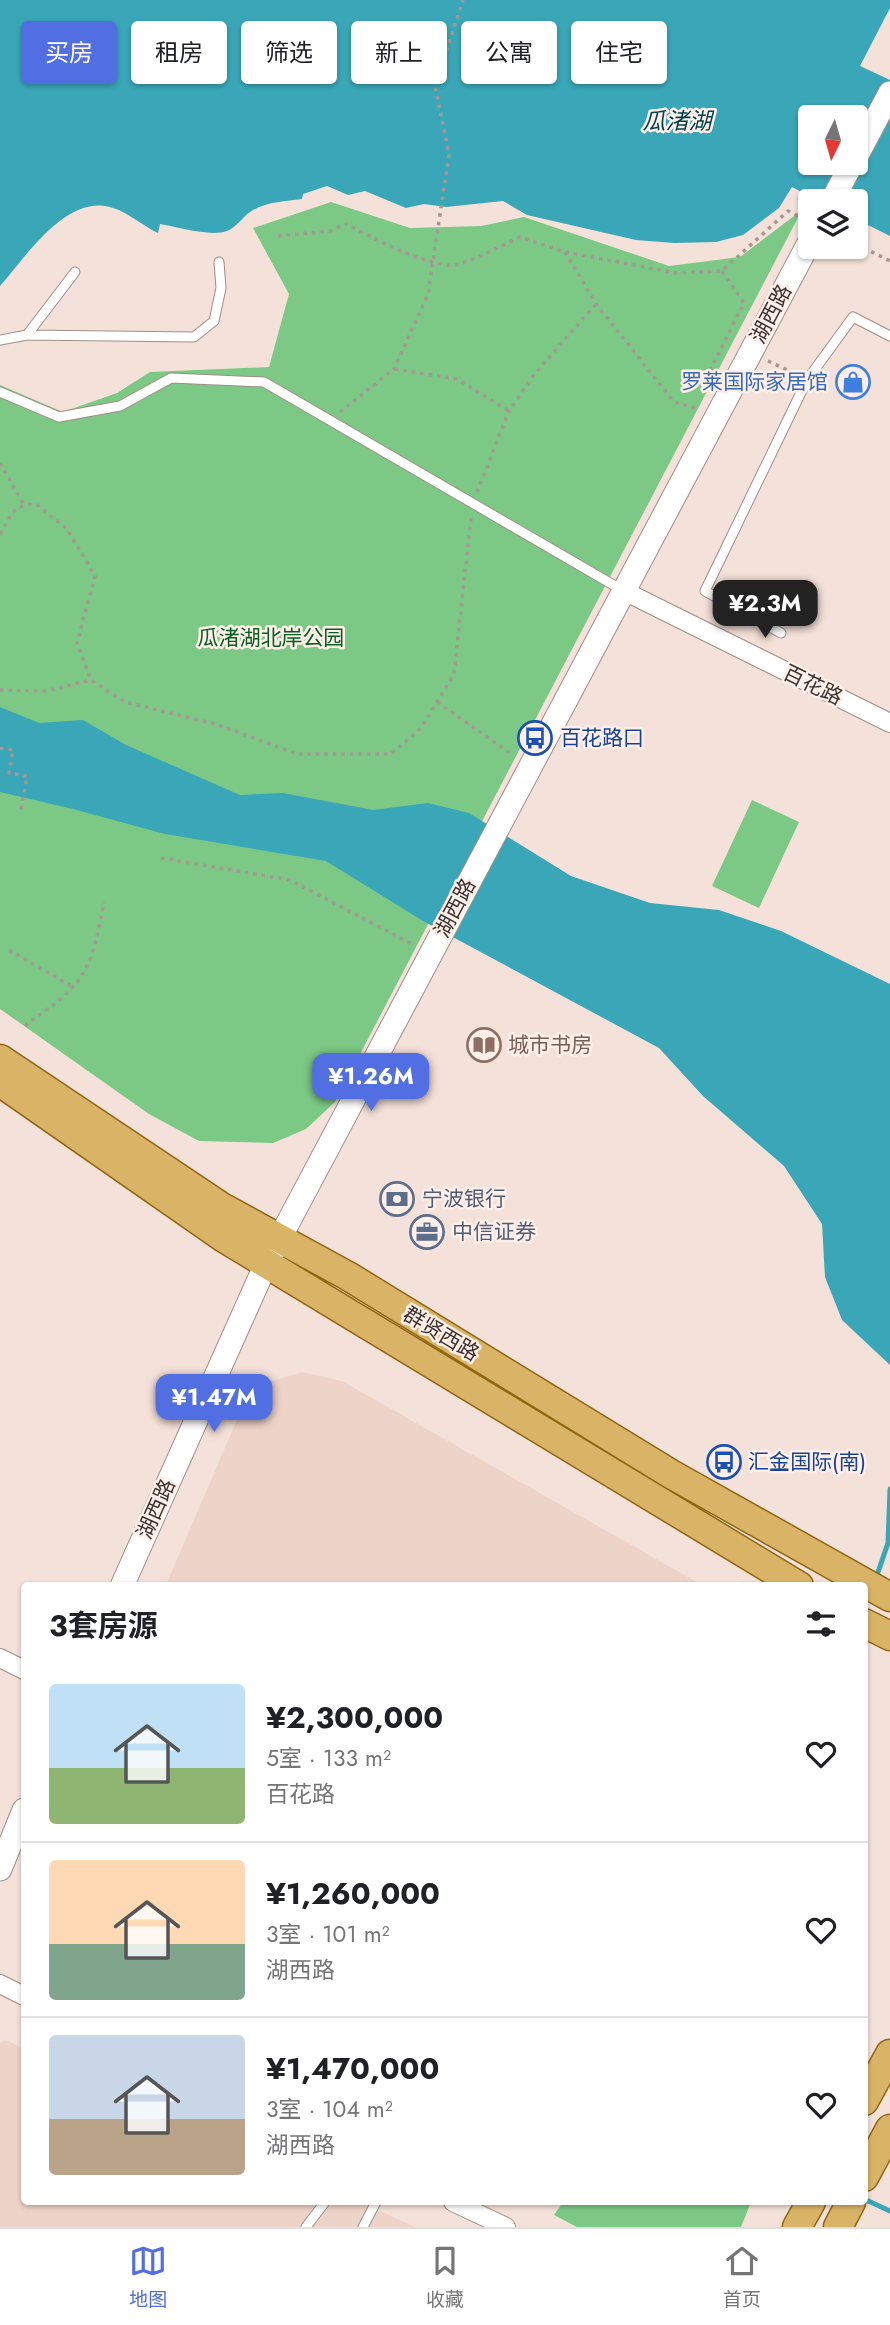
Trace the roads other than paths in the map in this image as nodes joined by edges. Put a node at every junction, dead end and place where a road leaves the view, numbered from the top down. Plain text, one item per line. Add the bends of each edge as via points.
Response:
1 (890, 93) edge
2 (868, 134) edge
3 (800, 259) edge
4 (219, 262) dead end
5 (75, 272) dead end
6 (27, 335) junction
7 (890, 336) edge
8 (0, 340) edge
9 (0, 393) edge
10 (624, 591) junction
11 (781, 633) dead end
12 (890, 723) edge
13 (0, 1059) edge
14 (0, 1082) edge
15 (279, 1238) junction
16 (266, 1264) junction
17 (124, 1582) edge
18 (792, 1582) edge
19 (863, 1582) edge
20 (868, 1585) edge
21 (890, 1597) edge
22 (0, 1658) edge
23 (21, 1668) edge
24 (21, 1817) edge
25 (0, 1868) edge
26 (0, 1984) edge
27 (21, 1994) edge
28 (890, 2054) edge
29 (868, 2094) edge
30 (890, 2129) edge
31 (868, 2169) edge
32 (323, 2205) edge
33 (374, 2205) edge
34 (459, 2205) edge
35 (809, 2205) edge
36 (306, 2227) edge
37 (363, 2227) edge
38 (506, 2227) edge
39 (797, 2227) edge

1 - 2 street
3 - 10 street, 湖西路
4 - 6 lane via 221,288 214,321 194,337
5 - 6 lane
6 - 8 lane
7 - 11 lane via 853,317 807,380 705,591
9 - 10 lane via 59,417 120,406 171,378 264,382
10 - 12 street, 百花路
10 - 15 street, 湖西路
13 - 15 main road, 群贤西路 via 220,1206
14 - 16 main road, 群贤西路
15 - 16 street, 湖西路
15 - 19 main road, 群贤西路 via 671,1474
16 - 17 street, 湖西路
16 - 18 main road, 群贤西路
20 - 21 main road, 群贤西路
22 - 23 street
24 - 25 street
26 - 27 street
28 - 29 main road
30 - 31 main road
32 - 36 lane
33 - 37 lane
34 - 38 street
35 - 39 main road

